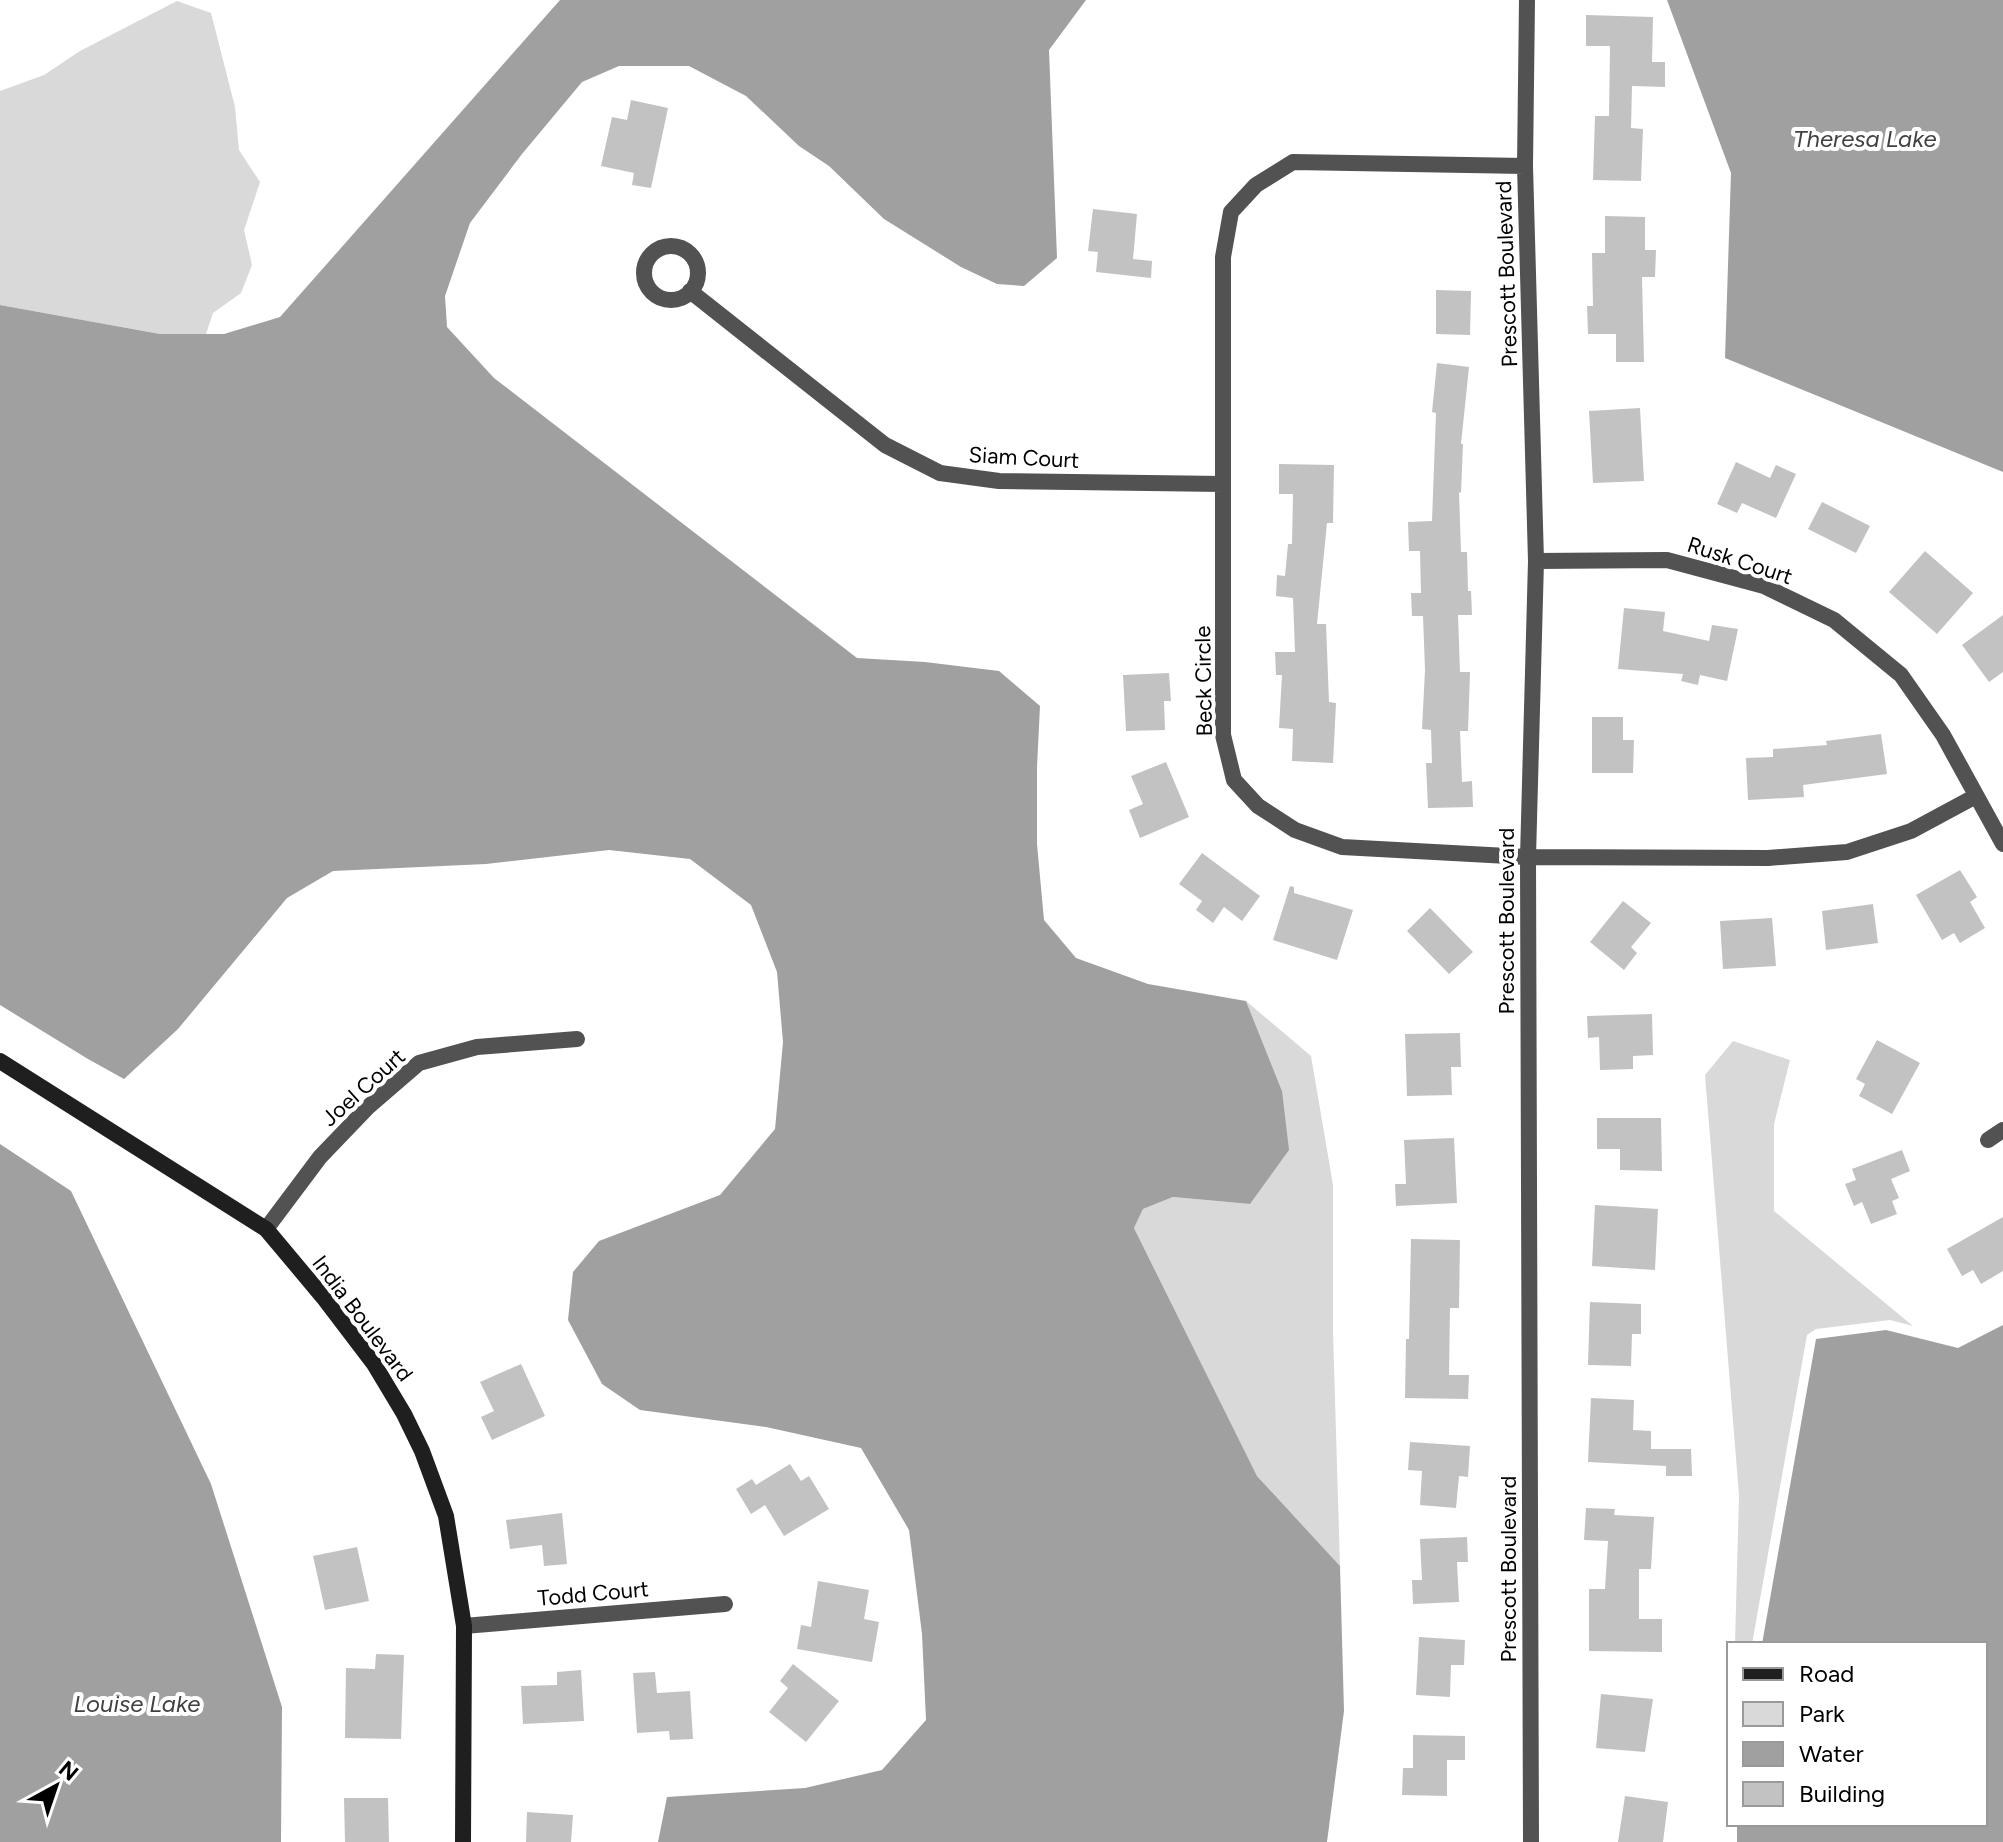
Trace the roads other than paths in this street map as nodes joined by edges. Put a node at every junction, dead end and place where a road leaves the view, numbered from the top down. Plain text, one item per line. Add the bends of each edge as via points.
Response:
1 (1527, 0) edge
2 (1525, 166) junction
3 (690, 291) dead end
4 (1223, 484) junction
5 (1536, 561) junction
6 (1976, 796) junction
7 (2003, 844) edge
8 (1528, 857) junction
9 (577, 1039) dead end
10 (0, 1061) edge
11 (2003, 1130) edge
12 (1988, 1140) dead end
13 (266, 1229) junction
14 (725, 1604) dead end
15 (464, 1626) junction
16 (463, 1842) edge
17 (1531, 1842) edge

1 - 2 street, Prescott Boulevard
2 - 4 street, Beck Circle via 1293,162 1256,185 1231,212 1223,257
2 - 5 street, Prescott Boulevard
3 - 4 street, Siam Court via 885,445 940,473 999,481
4 - 8 street, Beck Circle via 1223,735 1234,780 1258,806 1295,830 1342,847
5 - 6 street, Rusk Court via 1667,560 1764,586 1834,620 1901,675 1943,735
5 - 8 street, Prescott Boulevard
6 - 7 street, Rusk Court
6 - 8 street, Beck Circle via 1911,831 1847,852 1768,858
8 - 17 street, Prescott Boulevard
9 - 13 street, Joel Court via 477,1047 419,1063 320,1157
10 - 13 street, India Boulevard
11 - 12 street
13 - 15 street, India Boulevard via 374,1364 404,1414 446,1516
14 - 15 street, Todd Court
15 - 16 street, India Boulevard

